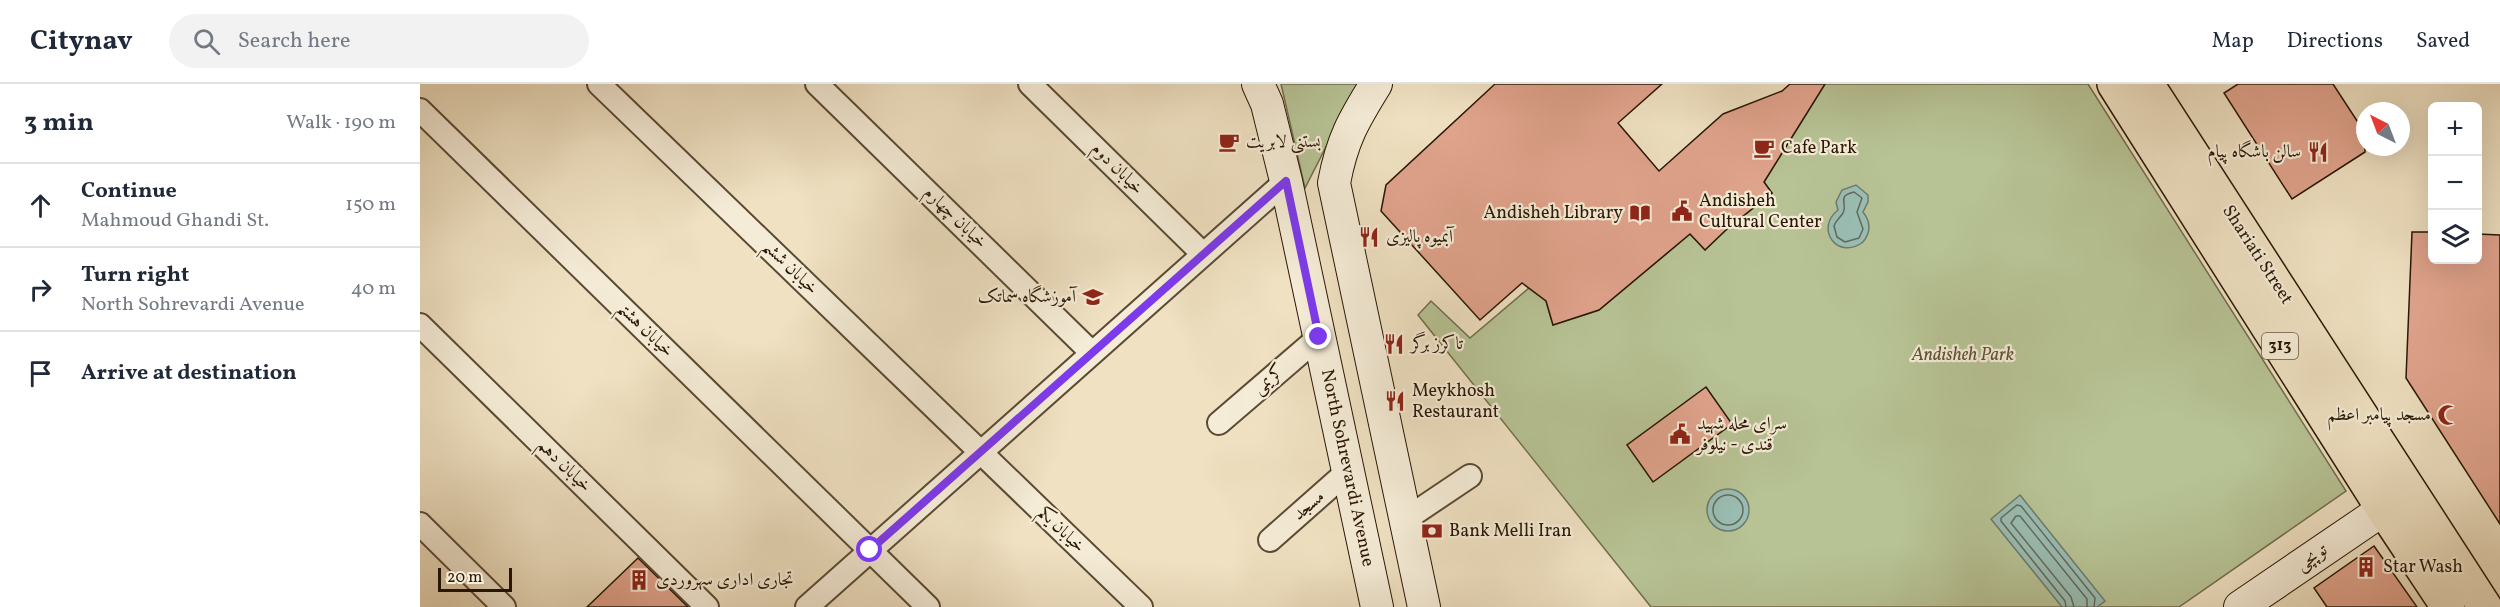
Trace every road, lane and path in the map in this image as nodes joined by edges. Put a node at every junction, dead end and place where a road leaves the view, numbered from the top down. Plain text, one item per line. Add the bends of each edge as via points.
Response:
1 (599, 84) edge
2 (817, 84) edge
3 (1030, 84) edge
4 (1258, 84) edge
5 (1376, 84) edge
6 (2114, 84) edge
7 (2147, 84) edge
8 (420, 110) edge
9 (1286, 181) junction
10 (1203, 254) junction
11 (420, 325) edge
12 (1319, 337) junction
13 (1092, 353) junction
14 (1219, 423) dead end
15 (981, 452) junction
16 (1348, 471) junction
17 (1470, 476) dead end
18 (2396, 500) junction
19 (1406, 519) junction
20 (420, 524) edge
21 (1270, 540) dead end
22 (870, 550) junction
23 (504, 607) edge
24 (707, 607) edge
25 (807, 607) edge
26 (928, 607) edge
27 (1142, 607) edge
28 (1377, 607) edge
29 (1424, 607) edge
30 (2240, 607) edge
31 (2448, 607) edge
32 (2485, 607) edge

1 - 15 street, خیابان ششم
2 - 13 street, خیابان چهارم
3 - 10 street, خیابان دوم
4 - 9 main road, North Sohrevardi Avenue via 1267,104
5 - 19 main road via 1340,151 1334,183
6 - 18 main road, Shariati Street / 313
7 - 18 main road, Shariati Street / 313
8 - 22 street, خیابان هشتم
9 - 10 street
9 - 12 main road, North Sohrevardi Avenue
10 - 13 street
11 - 24 street, خیابان دهم
12 - 14 street, کریمی
12 - 16 main road, North Sohrevardi Avenue
13 - 15 street
15 - 22 street
15 - 27 street, خیابان یکم
16 - 21 street, مسجد
16 - 28 main road, North Sohrevardi Avenue
17 - 19 street
18 - 30 main road, توپچی
18 - 31 main road, Shariati Street / 313
18 - 32 main road, Shariati Street / 313
19 - 29 main road
20 - 23 street
22 - 25 street
22 - 26 street, خیابان هشتم

